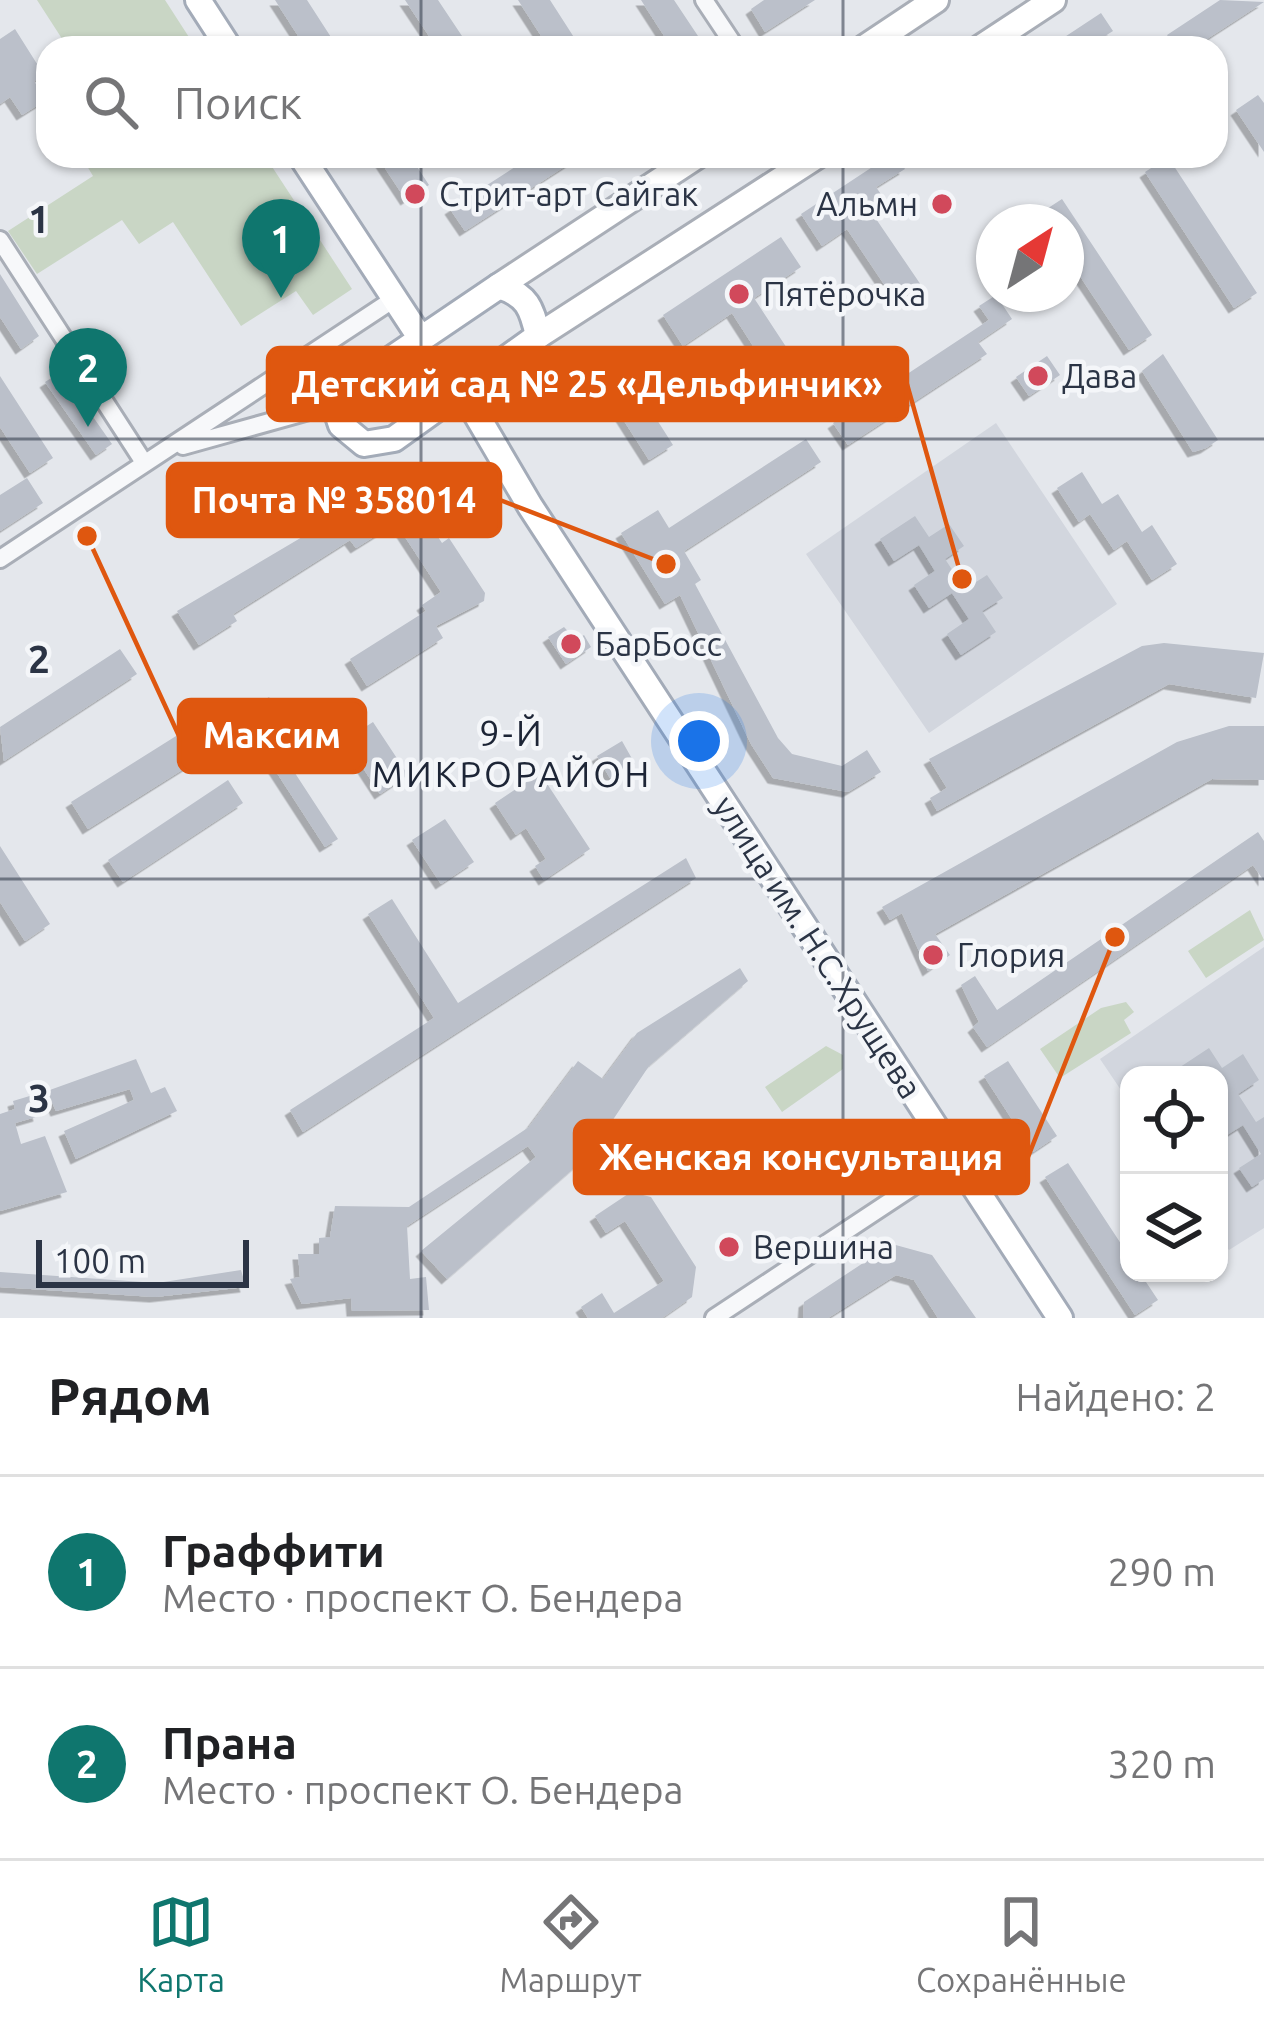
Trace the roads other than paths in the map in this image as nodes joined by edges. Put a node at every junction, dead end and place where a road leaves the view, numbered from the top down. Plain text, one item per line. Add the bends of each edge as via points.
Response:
1 (198, 0) edge
2 (704, 0) edge
3 (936, 0) edge
4 (1053, 0) edge
5 (221, 36) edge
6 (728, 36) edge
7 (882, 36) edge
8 (998, 36) edge
9 (309, 168) edge
10 (679, 168) edge
11 (798, 168) edge
12 (0, 239) edge
13 (499, 286) junction
14 (397, 297) junction
15 (538, 336) junction
16 (421, 339) junction
17 (264, 384) junction
18 (463, 392) junction
19 (334, 404) junction
20 (284, 416) junction
21 (165, 452) junction
22 (142, 461) junction
23 (0, 559) edge
24 (956, 1158) junction
25 (714, 1318) edge
26 (1060, 1318) edge

1 - 5 main road
2 - 6 street
3 - 7 main road
4 - 8 main road
9 - 14 main road
10 - 13 main road
11 - 15 main road
12 - 22 street
13 - 15 main road via 519,292 532,308
13 - 16 main road
14 - 16 main road
14 - 17 street
15 - 18 main road
16 - 19 main road
17 - 20 street via 266,403
17 - 21 street
18 - 19 main road via 378,443 350,436
18 - 24 main road, улица им. Н.С.Хрущева
19 - 20 street
20 - 21 street
21 - 22 street
22 - 23 street
24 - 25 street
24 - 26 main road, улица им. Н.С.Хрущева

